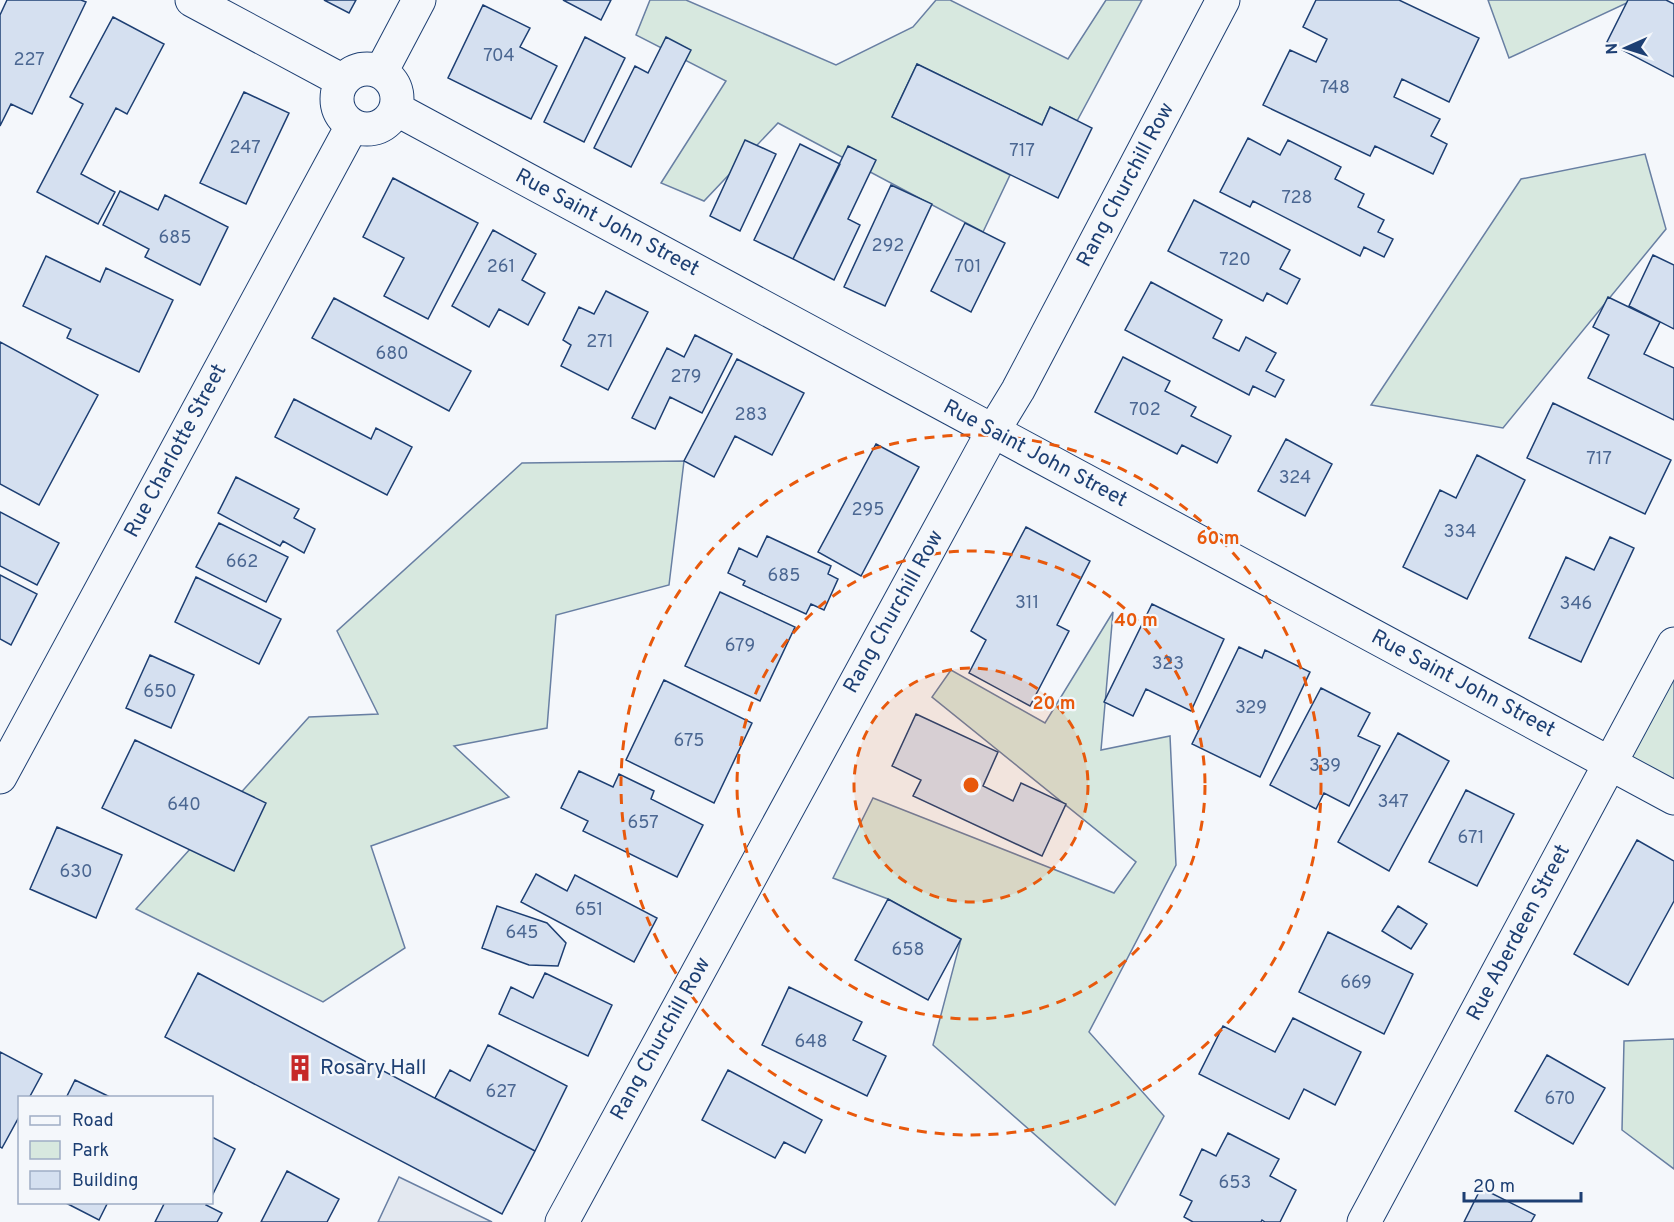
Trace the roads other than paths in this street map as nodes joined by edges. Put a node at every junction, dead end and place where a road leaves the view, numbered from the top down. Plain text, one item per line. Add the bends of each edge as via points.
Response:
1 (192, 0) edge
2 (419, 0) edge
3 (1223, 0) edge
4 (381, 72) junction
5 (342, 81) junction
6 (396, 109) junction
7 (352, 126) junction
8 (993, 431) junction
9 (1674, 644) edge
10 (1610, 763) junction
11 (0, 777) edge
12 (1674, 798) edge
13 (562, 1222) edge
14 (1364, 1222) edge

1 - 5 street
2 - 4 street
3 - 8 street, Rang Churchill Row
4 - 5 street via 359,70
4 - 6 street via 397,92
5 - 7 street via 338,90 339,110
6 - 7 street via 390,120 372,130
6 - 8 street, Rue Saint John Street
7 - 11 street, Rue Charlotte Street
8 - 10 street, Rue Saint John Street
8 - 13 street, Rang Churchill Row
9 - 10 street, Rue Aberdeen Street
10 - 12 street, Rue Saint John Street
10 - 14 street, Rue Aberdeen Street

